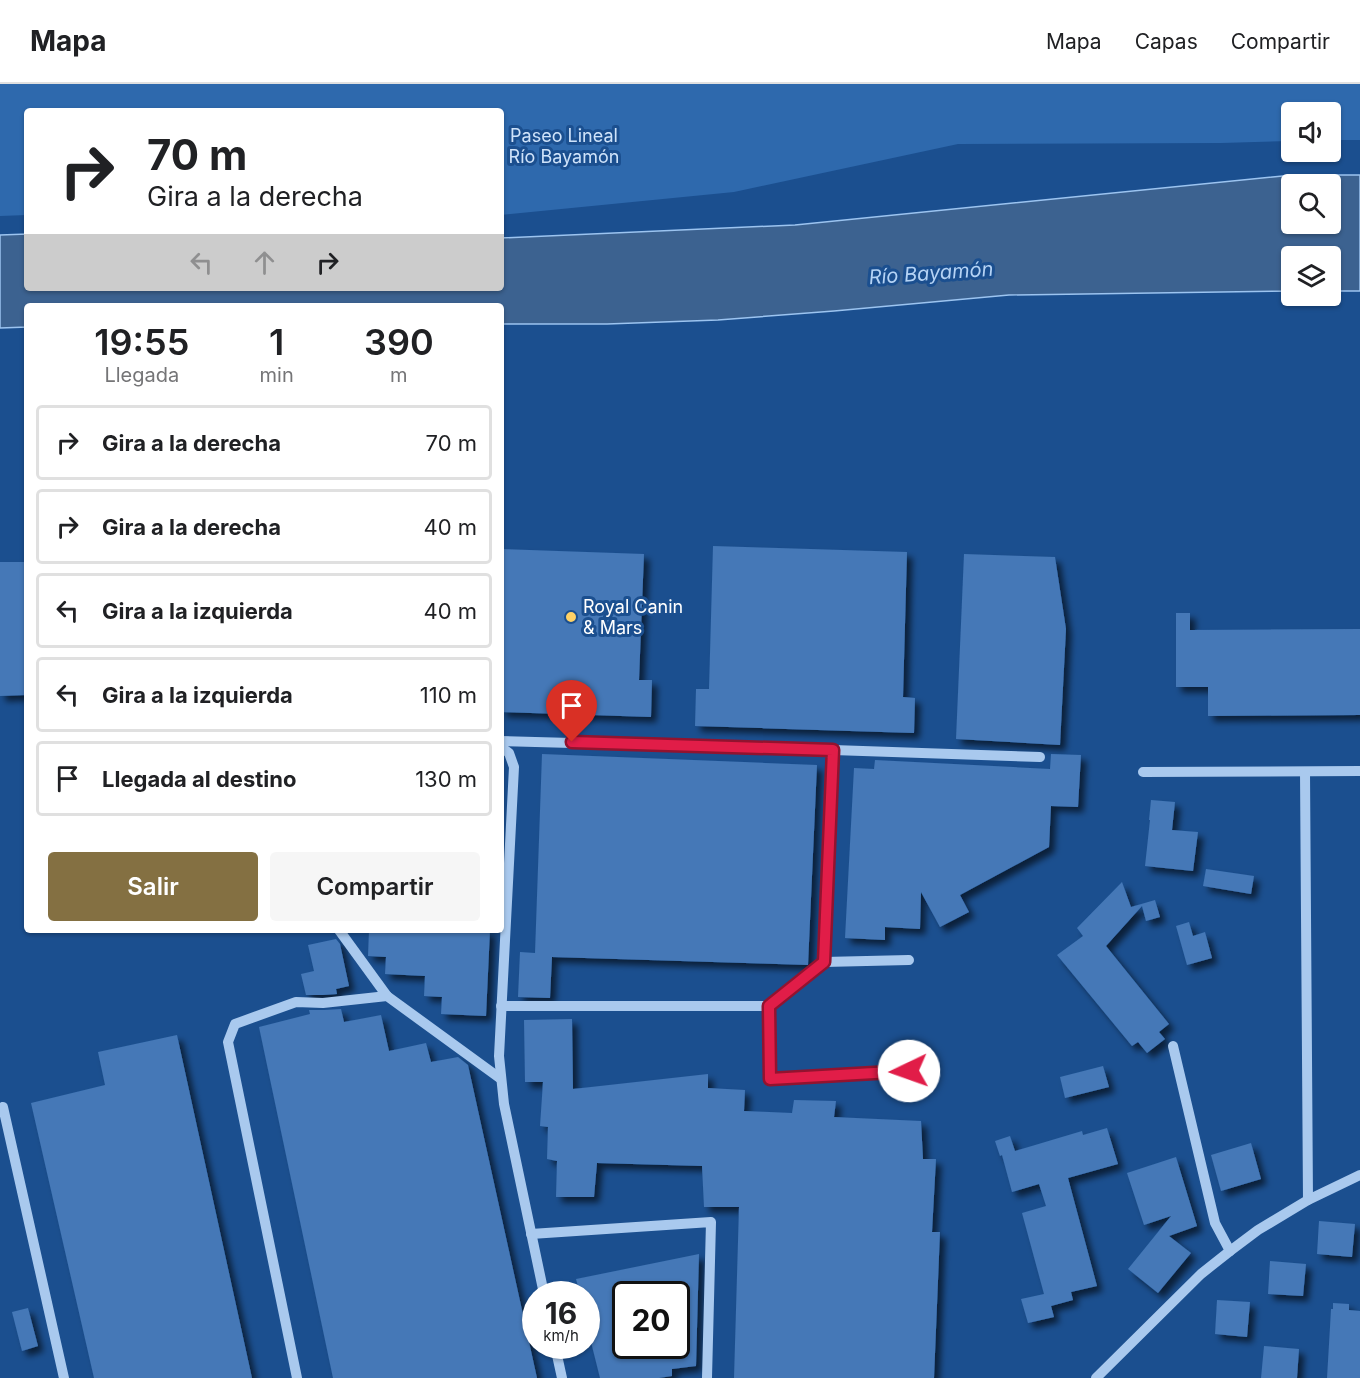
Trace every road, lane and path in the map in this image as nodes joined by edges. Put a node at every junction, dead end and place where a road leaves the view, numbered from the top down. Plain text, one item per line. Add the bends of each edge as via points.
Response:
1 (504, 741) edge
2 (504, 749) edge
3 (833, 750) junction
4 (1040, 757) dead end
5 (1143, 771) dead end
6 (1360, 771) edge
7 (1305, 772) junction
8 (341, 933) edge
9 (909, 960) dead end
10 (824, 962) junction
11 (387, 996) junction
12 (501, 1006) junction
13 (769, 1006) junction
14 (1173, 1046) dead end
15 (909, 1071) dead end
16 (501, 1079) junction
17 (3, 1107) dead end
18 (1360, 1175) edge
19 (1308, 1200) junction
20 (531, 1234) junction
21 (1230, 1251) junction
22 (541, 1281) edge
23 (558, 1359) edge
24 (64, 1378) edge
25 (297, 1378) edge
26 (562, 1378) edge
27 (707, 1378) edge
28 (1096, 1378) edge

1 - 3 street
2 - 12 street via 514,767
3 - 4 street
3 - 10 street
5 - 7 street
6 - 7 street
7 - 19 street
8 - 11 street
9 - 10 street
10 - 13 street
11 - 16 street
11 - 25 street via 296,1002 235,1024 228,1042
12 - 13 street
12 - 16 street
13 - 15 street via 770,1079
14 - 21 street via 1215,1223
16 - 20 street
17 - 24 street
18 - 19 street
19 - 21 street
20 - 22 street
20 - 27 street via 711,1222
21 - 28 street via 1201,1274
23 - 26 street

